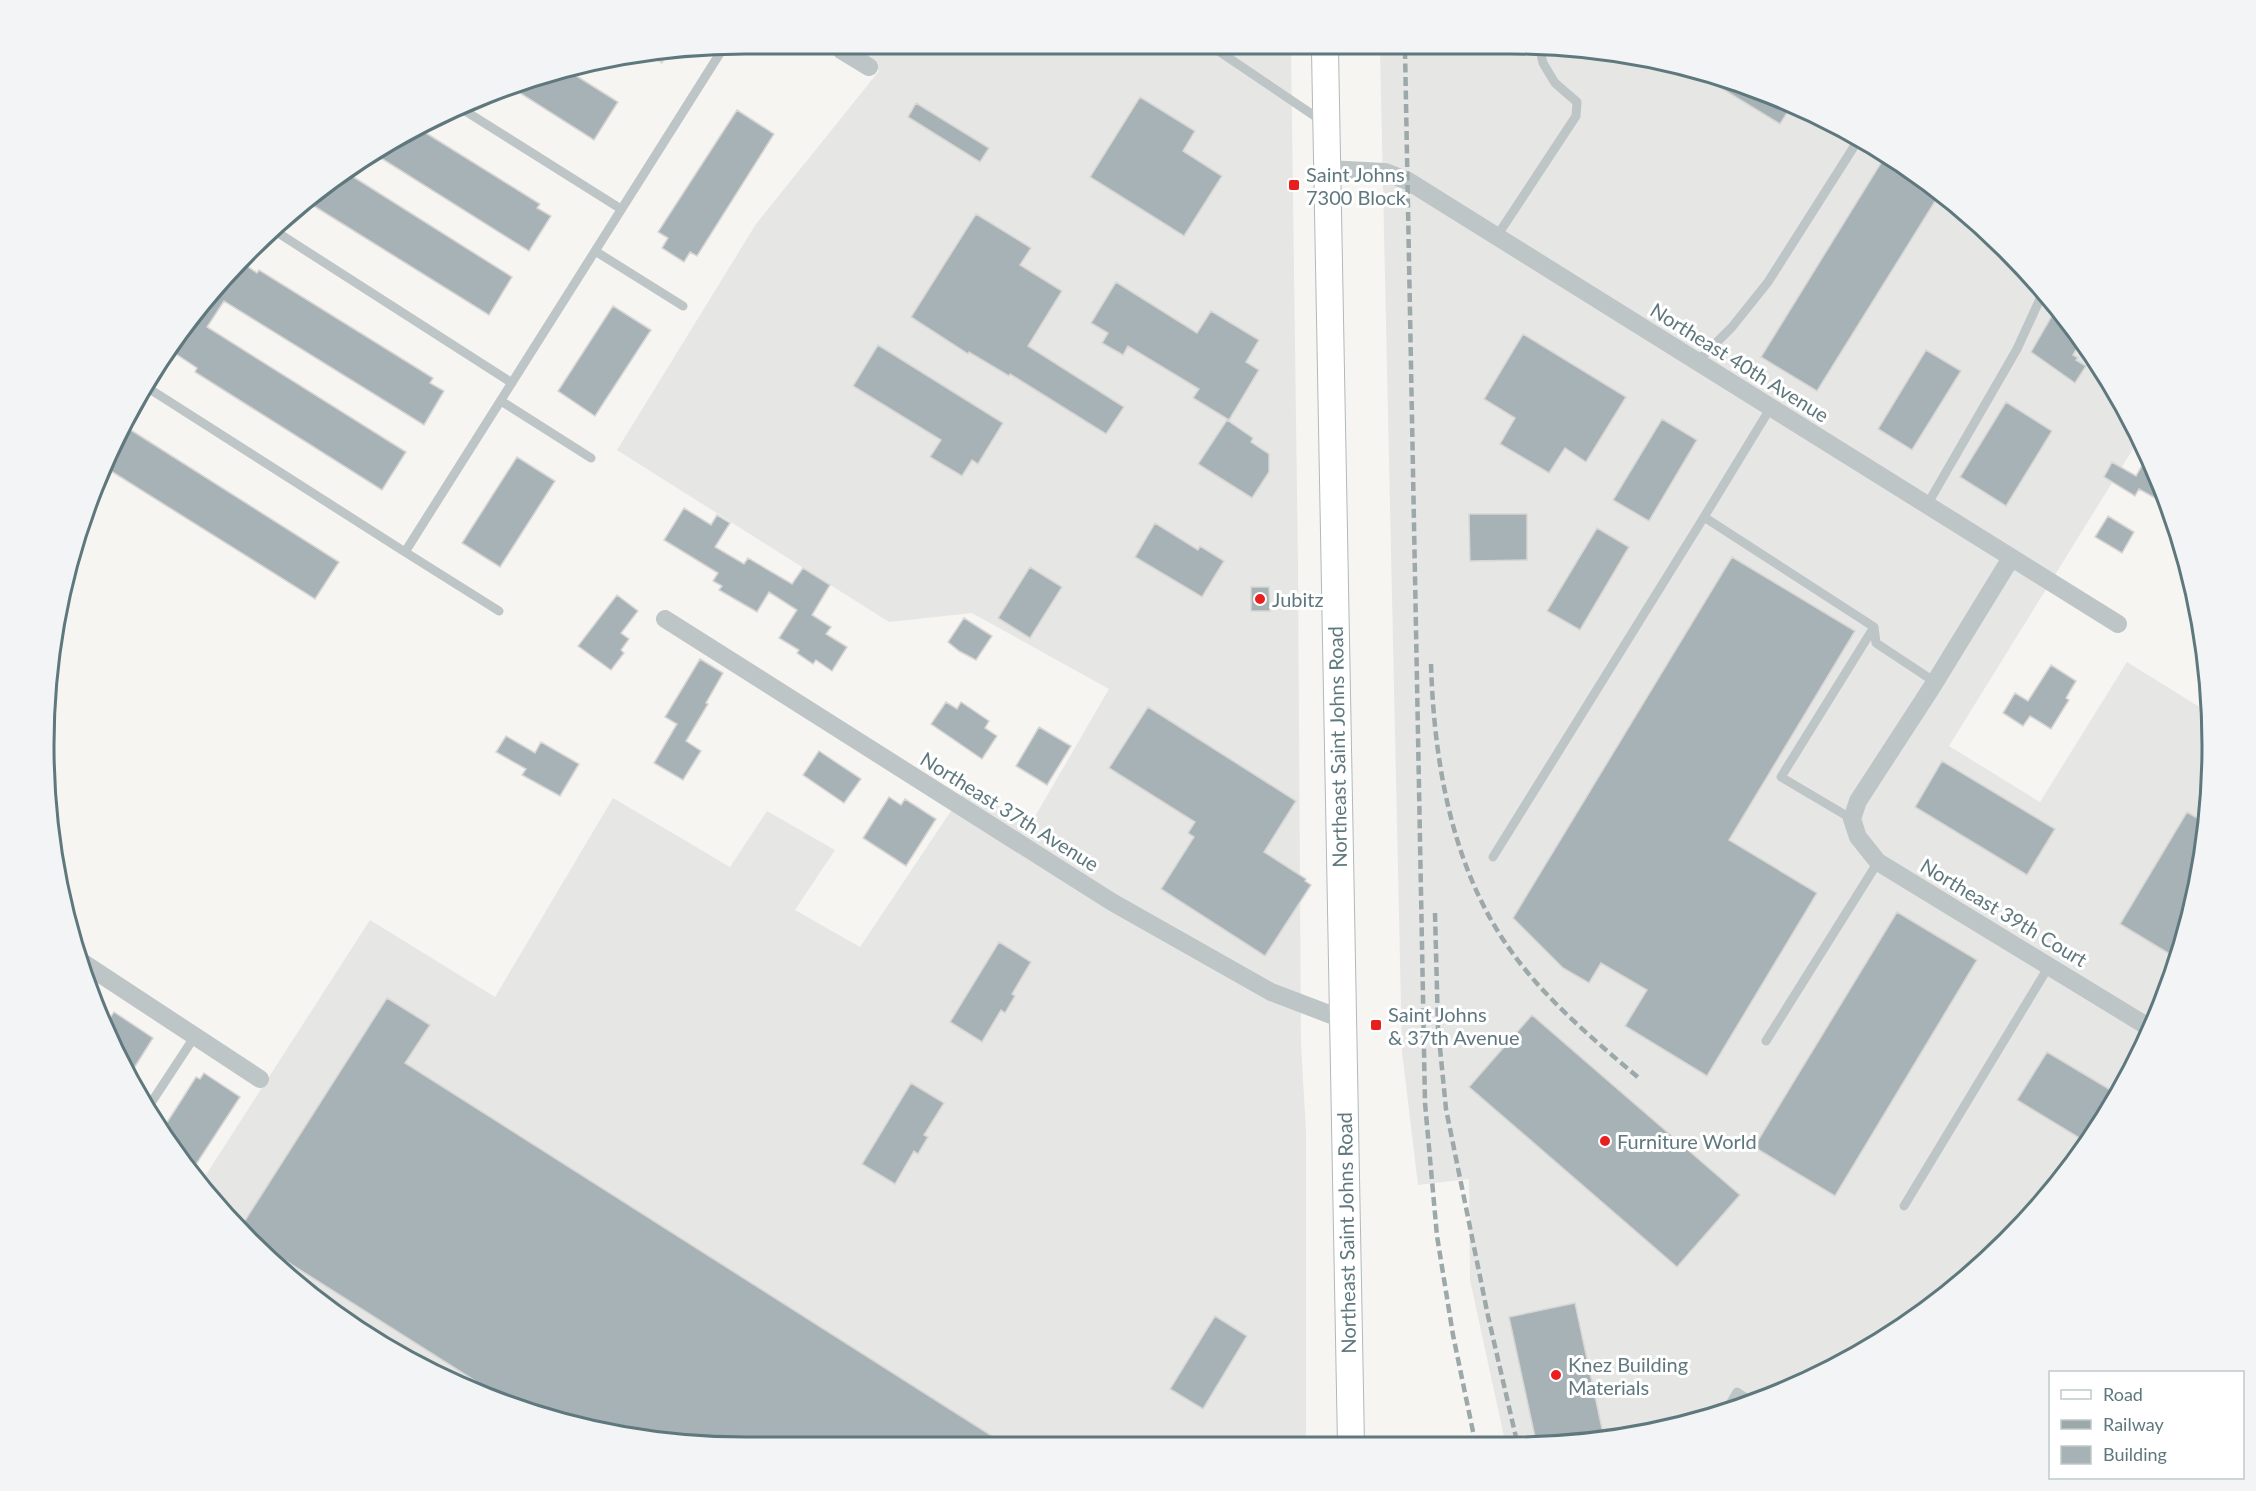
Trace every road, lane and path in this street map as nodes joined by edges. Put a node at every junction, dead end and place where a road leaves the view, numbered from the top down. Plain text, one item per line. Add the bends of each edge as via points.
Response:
1 (848, 54) edge
2 (1223, 54) edge
3 (1325, 54) edge
4 (719, 55) edge
5 (1541, 55) edge
6 (869, 67) dead end
7 (468, 113) edge
8 (1327, 124) junction
9 (1854, 146) edge
10 (1327, 169) junction
11 (621, 209) junction
12 (281, 235) edge
13 (1497, 236) junction
14 (595, 251) junction
15 (2039, 301) edge
16 (683, 306) dead end
17 (1698, 360) junction
18 (512, 383) junction
19 (153, 391) edge
20 (501, 401) junction
21 (1771, 407) junction
22 (591, 458) dead end
23 (1927, 505) junction
24 (1704, 517) junction
25 (405, 552) junction
26 (2011, 558) junction
27 (499, 611) dead end
28 (665, 619) dead end
29 (2118, 624) dead end
30 (1874, 627) junction
31 (1935, 682) junction
32 (1852, 819) junction
33 (1493, 857) dead end
34 (1878, 862) junction
35 (2049, 966) junction
36 (91, 968) edge
37 (1342, 1020) junction
38 (2143, 1024) edge
39 (195, 1036) junction
40 (1766, 1041) dead end
41 (260, 1078) dead end
42 (153, 1100) edge
43 (1904, 1206) dead end
44 (1743, 1396) edge
45 (1732, 1400) edge
46 (1351, 1437) edge

1 - 6 street
2 - 8 lane
3 - 8 main road, Northeast Saint Johns Road
4 - 11 lane
5 - 13 lane via 1555,83 1577,102 1576,116
7 - 11 lane
8 - 10 main road, Northeast Saint Johns Road
9 - 17 lane via 1768,282 1732,327
10 - 13 street, Northeast 40th Avenue via 1394,175
10 - 37 main road, Northeast Saint Johns Road
11 - 14 lane
12 - 18 lane
13 - 17 street, Northeast 40th Avenue
14 - 16 lane
14 - 18 lane
15 - 23 lane via 2018,350
17 - 21 street, Northeast 40th Avenue
18 - 20 lane
19 - 25 lane
20 - 22 lane
20 - 25 lane
21 - 23 street, Northeast 40th Avenue
21 - 24 lane
23 - 26 street, Northeast 40th Avenue
24 - 30 lane
24 - 33 lane
25 - 27 lane
26 - 29 street, Northeast 40th Avenue
26 - 31 street
28 - 37 street, Northeast 37th Avenue via 1112,902 1271,992
30 - 31 lane via 1876,643
30 - 32 lane via 1781,777
31 - 32 street via 1863,791
32 - 34 street, Northeast 39th Court via 1858,837
34 - 35 street, Northeast 39th Court
34 - 40 lane
35 - 38 street, Northeast 39th Court
35 - 43 lane
36 - 39 street
37 - 46 main road, Northeast Saint Johns Road
39 - 41 street
39 - 42 lane
44 - 45 lane via 1737,1392

